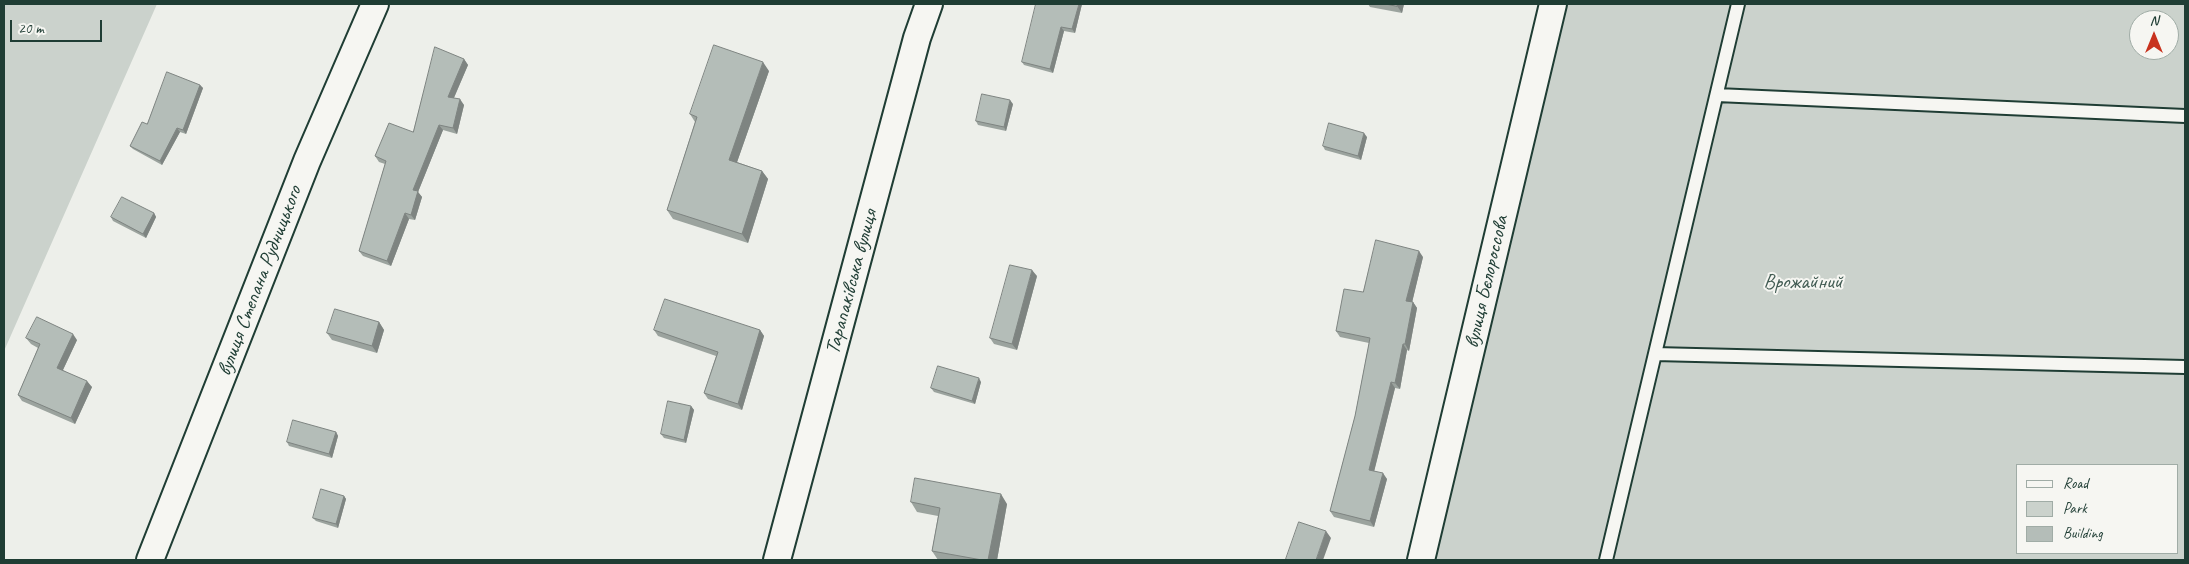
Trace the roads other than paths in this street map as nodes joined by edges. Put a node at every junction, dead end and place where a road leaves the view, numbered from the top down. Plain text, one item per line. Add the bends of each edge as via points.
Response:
1 (375, 4) edge
2 (929, 4) edge
3 (1553, 4) edge
4 (1738, 4) edge
5 (1716, 95) junction
6 (2185, 116) edge
7 (1655, 354) junction
8 (2185, 367) edge
9 (150, 560) edge
10 (777, 560) edge
11 (1421, 560) edge
12 (1606, 560) edge

1 - 9 street, вулиця Степана Рудницького via 304,170
2 - 10 street, Тарапаківська вулиця via 917,38
3 - 11 street, вулиця Бєлороссова
4 - 5 lane
5 - 6 lane
5 - 7 lane
7 - 8 lane
7 - 12 lane

